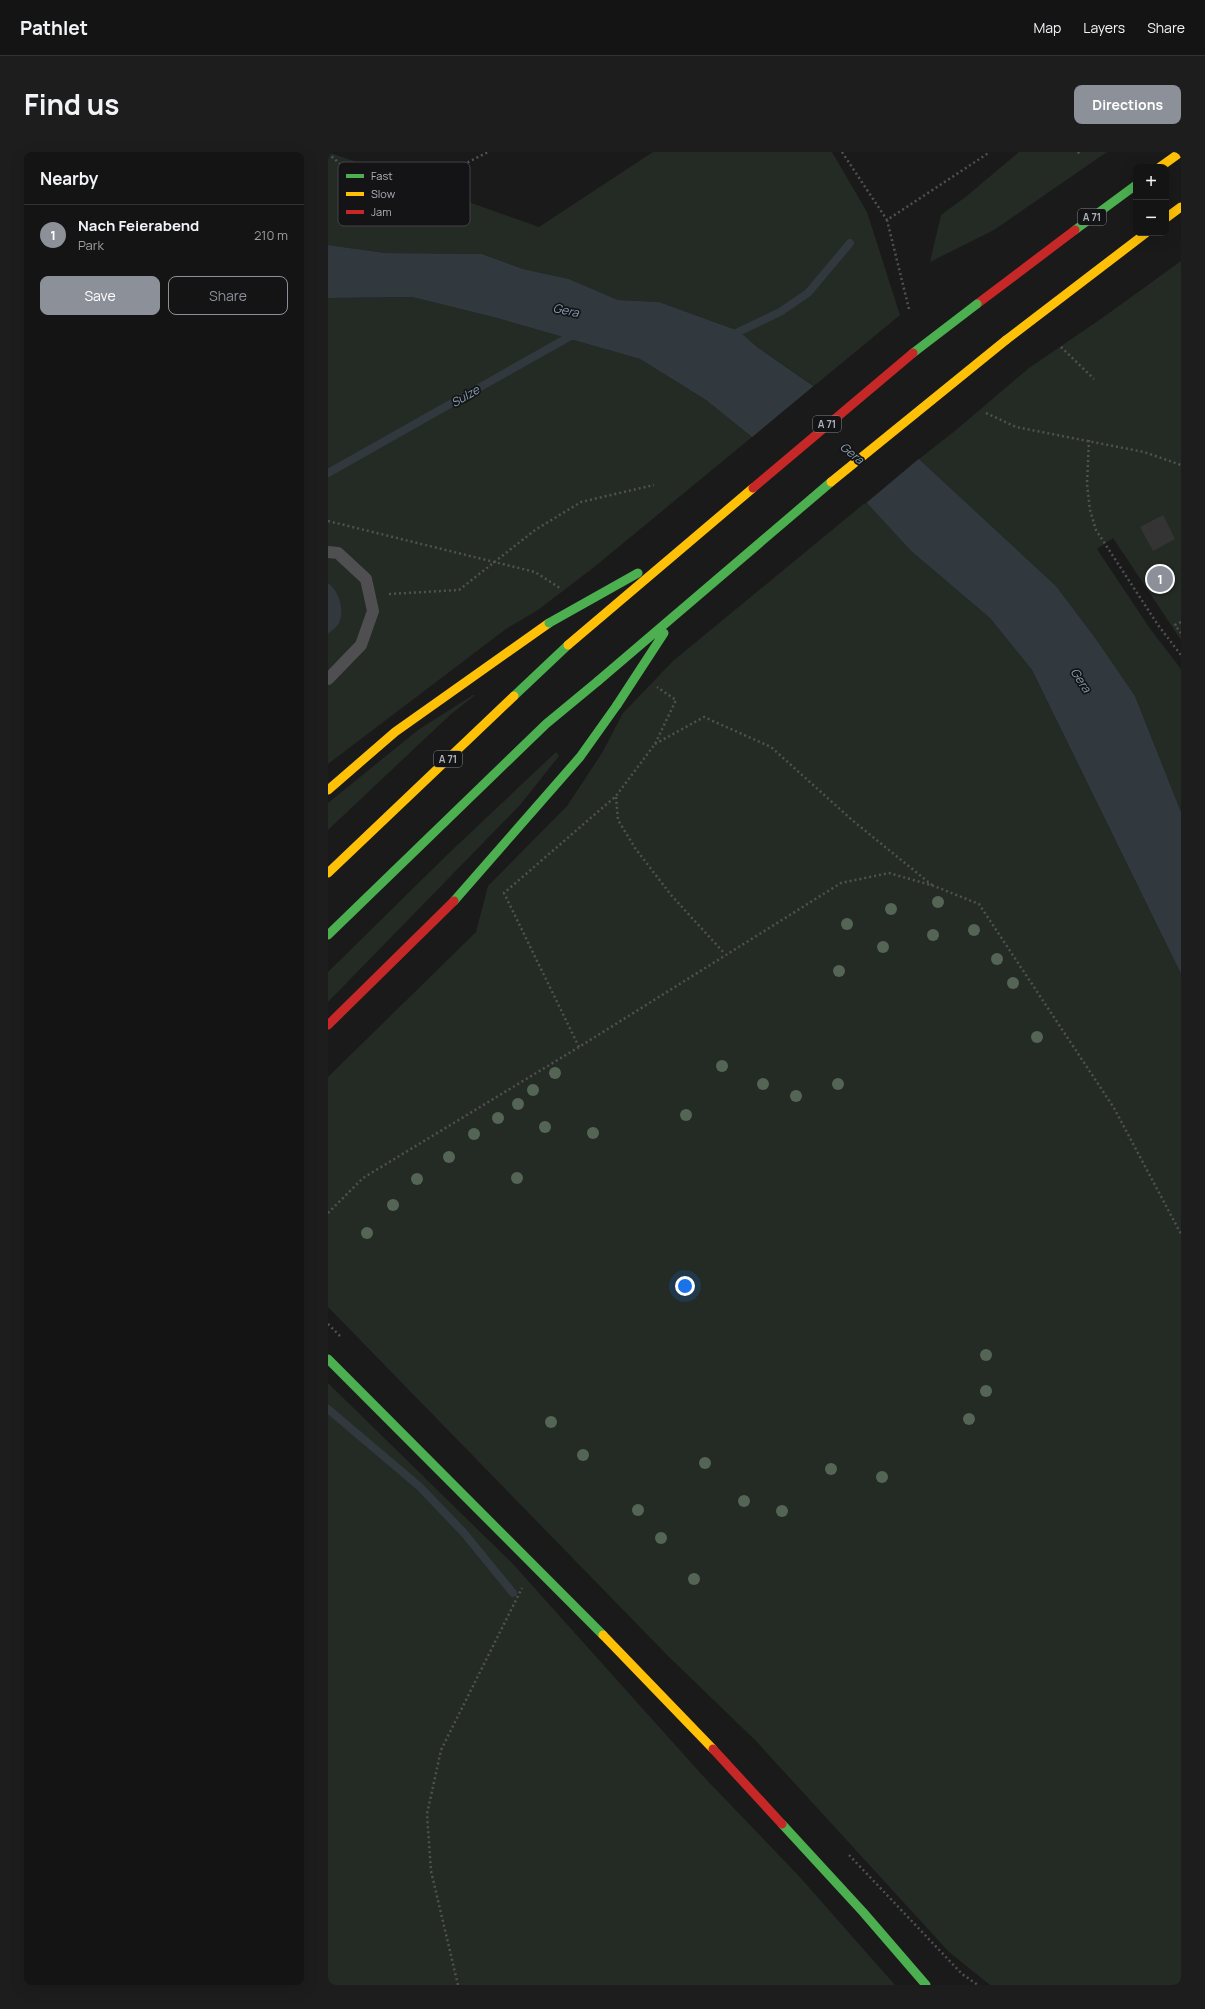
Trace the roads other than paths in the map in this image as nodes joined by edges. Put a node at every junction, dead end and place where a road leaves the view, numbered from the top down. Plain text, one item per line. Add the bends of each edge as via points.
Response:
1 (1181, 152) edge
2 (1164, 164) edge
3 (1133, 187) edge
4 (1181, 207) edge
5 (1169, 216) edge
6 (1142, 236) edge
7 (681, 549) junction
8 (328, 552) edge
9 (680, 609) junction
10 (328, 680) edge
11 (328, 790) edge
12 (328, 873) edge
13 (328, 935) edge
14 (328, 1025) edge
15 (328, 1359) edge
16 (926, 1985) edge

1 - 2 main road
3 - 7 main road, A 71, bridge via 893,369
4 - 5 main road
6 - 9 main road, bridge via 918,410 752,546
7 - 11 main road, bridge via 549,623 395,732
7 - 12 main road, A 71, bridge via 568,645
8 - 10 lane via 338,553 366,578 373,611 361,645
9 - 13 main road, bridge via 546,724
9 - 14 main road, bridge via 580,757 466,889
15 - 16 main road via 667,1699 879,1928

